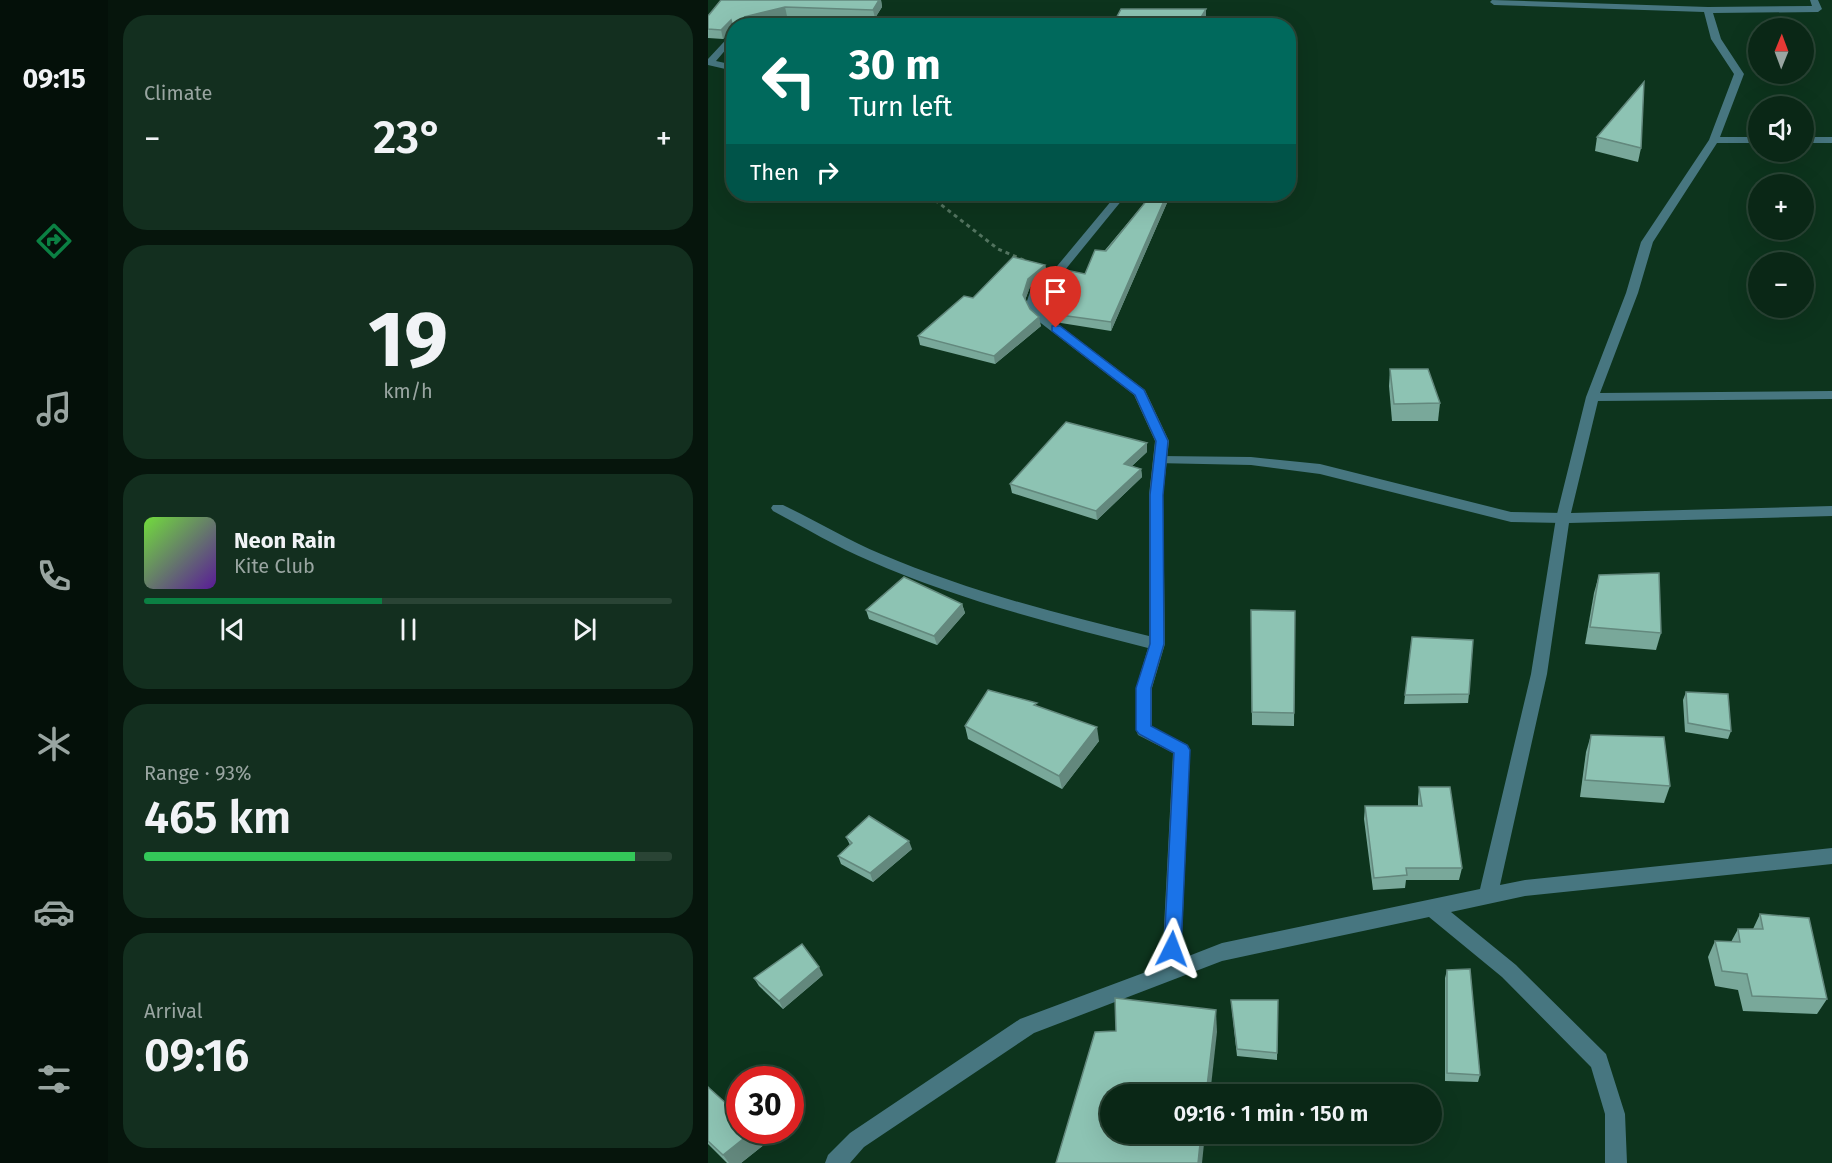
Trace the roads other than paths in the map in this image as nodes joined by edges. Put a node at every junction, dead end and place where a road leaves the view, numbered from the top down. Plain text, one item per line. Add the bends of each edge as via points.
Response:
1 (1494, 2) dead end
2 (1816, 5) edge
3 (1708, 10) junction
4 (1832, 10) edge
5 (726, 42) edge
6 (709, 62) edge
7 (726, 66) edge
8 (1714, 140) junction
9 (1748, 140) edge
10 (1814, 140) edge
11 (1832, 140) edge
12 (1116, 201) edge
13 (1832, 395) edge
14 (1592, 397) junction
15 (1160, 460) junction
16 (778, 508) dead end
17 (1832, 511) edge
18 (1563, 518) junction
19 (1157, 644) junction
20 (1832, 856) edge
21 (1488, 896) junction
22 (1432, 908) junction
23 (1171, 971) junction
24 (836, 1163) edge
25 (1616, 1163) edge

1 - 3 street
2 - 3 street
2 - 4 street
3 - 8 street via 1716,39 1739,74
5 - 6 street
6 - 7 street
8 - 9 street
8 - 14 street via 1647,242
10 - 11 street
12 - 15 street via 1057,273 1035,292 1032,304 1037,314 1140,393 1162,441
13 - 14 street
14 - 18 street
15 - 18 street via 1251,461 1320,470 1511,518
15 - 19 street via 1156,495
16 - 19 street via 875,557 957,588 1060,620
17 - 18 street
18 - 21 street via 1539,674
19 - 23 street via 1144,688 1144,730 1182,750
20 - 21 street via 1525,888
21 - 22 street
22 - 23 street via 1222,952
22 - 25 street via 1509,971 1599,1060 1615,1114
23 - 24 street via 1028,1026 857,1140

